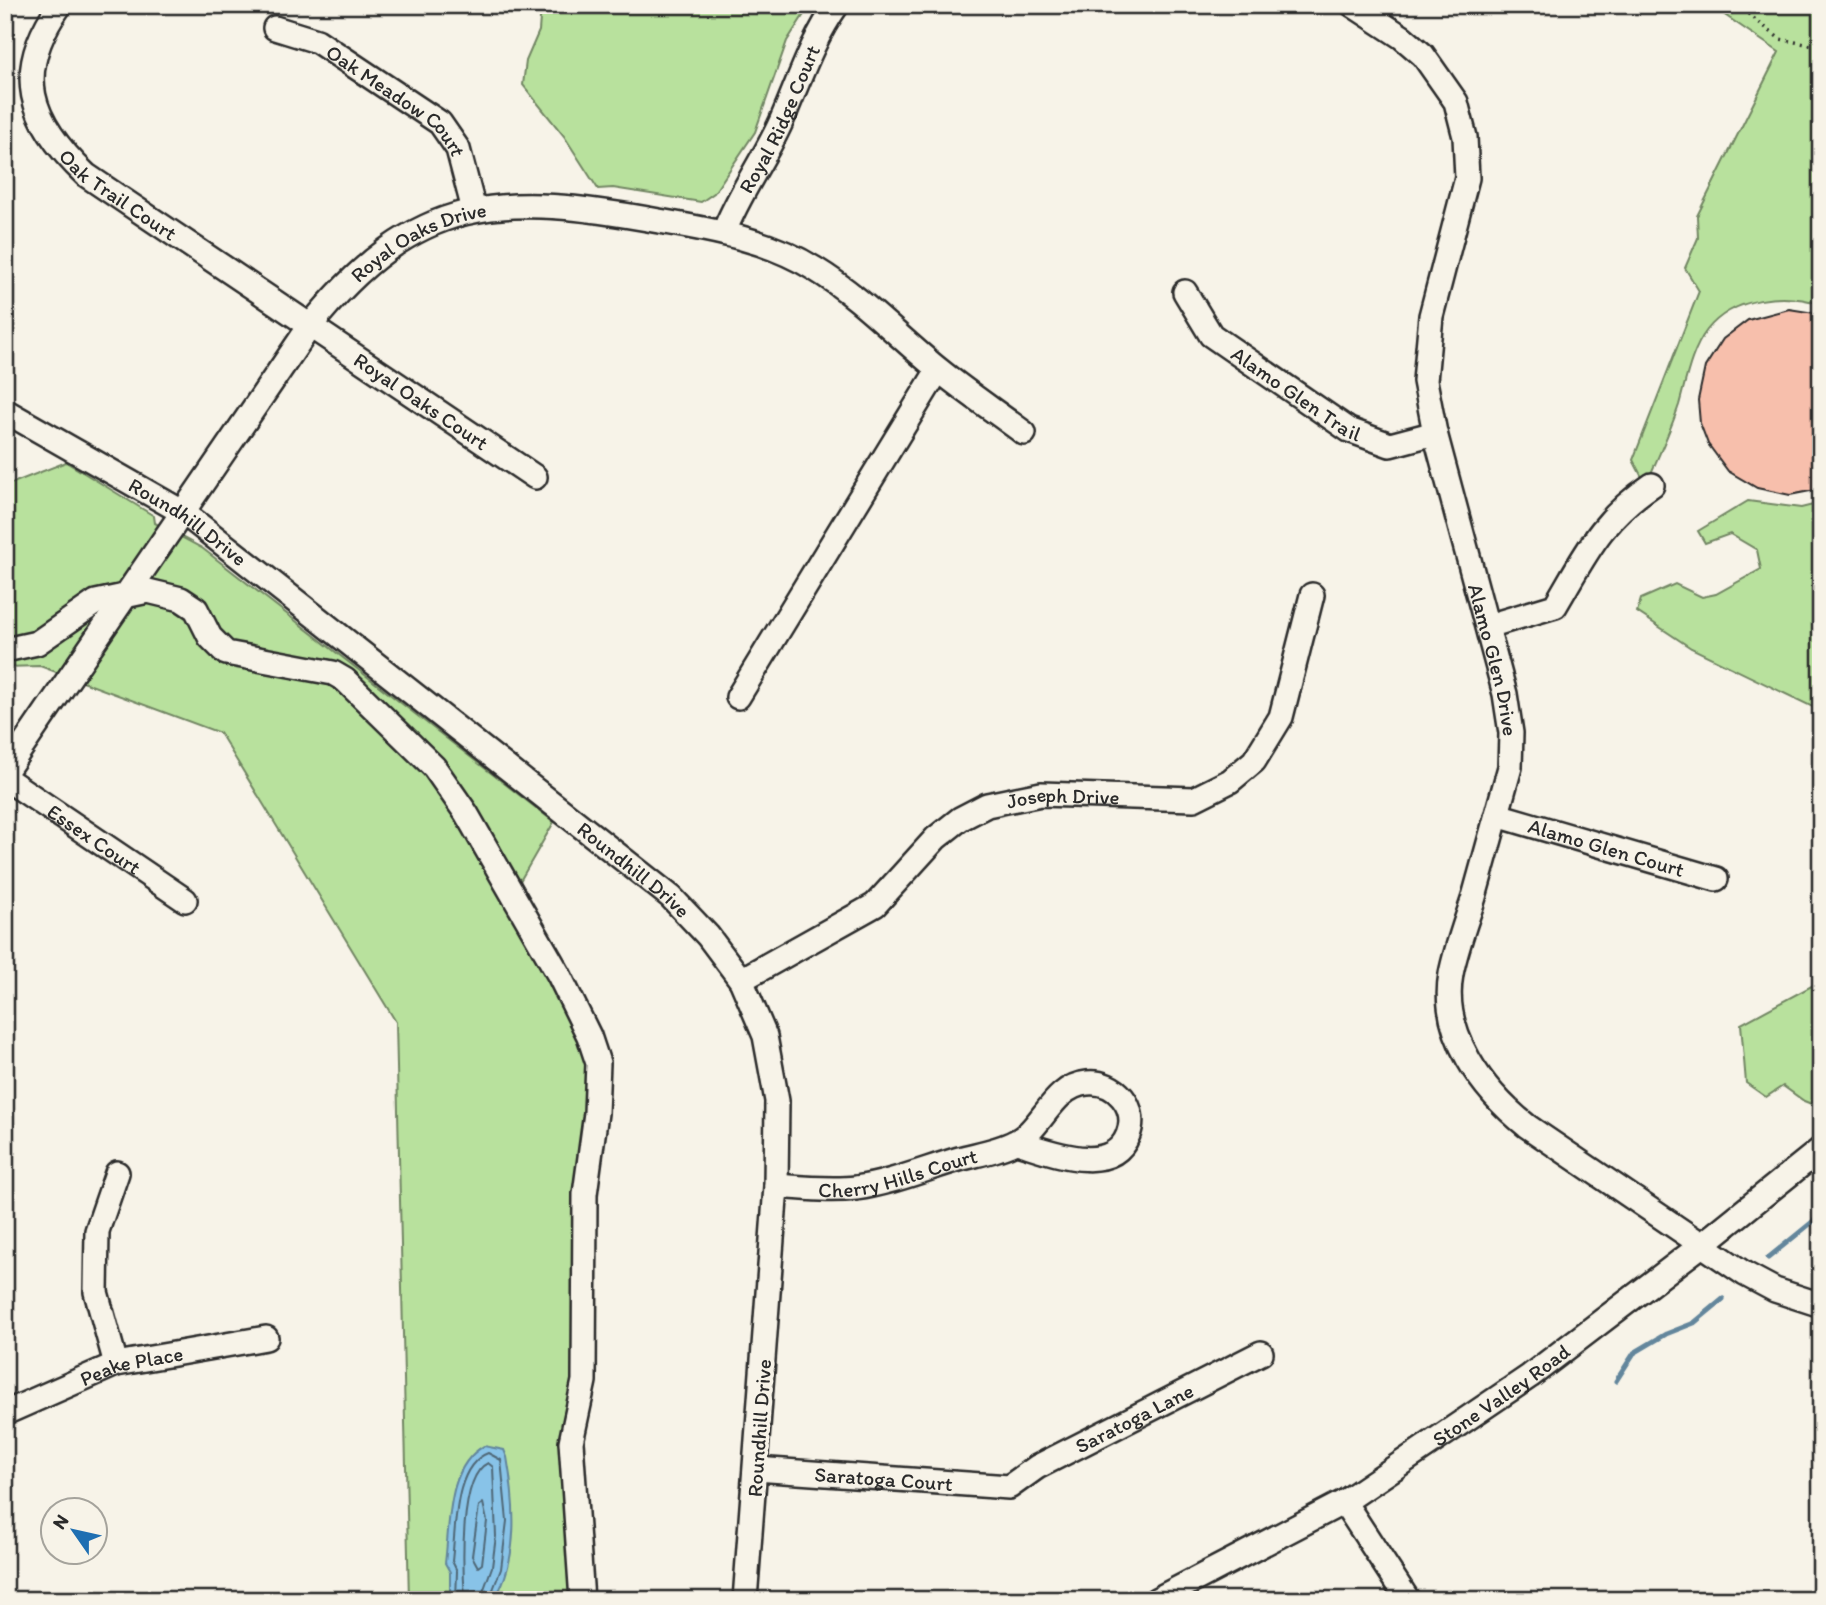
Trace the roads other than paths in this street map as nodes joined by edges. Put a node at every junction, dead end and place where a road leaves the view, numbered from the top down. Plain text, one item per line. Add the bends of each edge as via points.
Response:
1 (60, 5) edge
2 (836, 5) edge
3 (1353, 5) edge
4 (275, 27) dead end
5 (474, 210) junction
6 (724, 232) junction
7 (1185, 292) dead end
8 (310, 326) junction
9 (938, 370) junction
10 (5, 411) edge
11 (1024, 433) dead end
12 (1435, 433) junction
13 (535, 477) dead end
14 (1652, 485) dead end
15 (184, 513) junction
16 (1312, 595) dead end
17 (126, 596) junction
18 (1488, 626) junction
19 (5, 650) edge
20 (738, 697) dead end
21 (5, 772) edge
22 (5, 778) edge
23 (1497, 815) junction
24 (1716, 879) dead end
25 (185, 900) dead end
26 (741, 980) junction
27 (1017, 1142) junction
28 (1821, 1149) edge
29 (117, 1173) dead end
30 (776, 1186) junction
31 (1703, 1244) junction
32 (1821, 1305) edge
33 (266, 1338) dead end
34 (1261, 1353) dead end
35 (116, 1364) junction
36 (5, 1413) edge
37 (756, 1469) junction
38 (1009, 1487) joint
39 (1345, 1502) junction
40 (582, 1600) edge
41 (745, 1600) edge
42 (1156, 1600) edge
43 (1408, 1600) edge

1 - 8 street, Oak Trail Court via 36,44 32,66 34,95 44,125 61,152 86,175
2 - 6 street, Royal Ridge Court via 810,48 780,123 737,199
3 - 12 street, Alamo Glen Drive via 1423,55 1456,103 1465,137 1463,197 1426,342 1425,381
4 - 5 street, Oak Meadow Court via 317,41 440,123 458,149
5 - 6 street, Royal Oaks Drive via 552,204
5 - 8 street, Royal Oaks Drive via 391,244 343,285
6 - 9 street, Royal Oaks Drive via 816,269
7 - 12 street, Alamo Glen Trail via 1211,335 1349,430 1390,445
8 - 13 street, Royal Oaks Court
8 - 15 street, Royal Oaks Drive
9 - 11 street, Royal Oaks Drive
9 - 20 street
10 - 15 street, Roundhill Drive
12 - 18 street, Alamo Glen Drive
14 - 18 street via 1627,502 1597,533 1555,606
15 - 17 street, Royal Oaks Drive
15 - 26 street, Roundhill Drive via 671,897
16 - 26 street, Joseph Drive via 1281,717 1254,761 1230,781 1194,799 1041,794 987,804 936,838 875,905
17 - 19 street via 96,603 37,643
17 - 21 street, Royal Oaks Drive
17 - 40 street via 148,591 181,599 196,609 210,637 226,653 333,673 345,680 413,745 450,789 559,975 589,1036 598,1063 596,1113 585,1194 584,1381 571,1442
18 - 23 street, Alamo Glen Drive via 1511,733 1510,767
22 - 25 street, Essex Court
23 - 24 street, Alamo Glen Court
23 - 31 street, Alamo Glen Drive via 1451,975 1454,1018 1463,1048 1499,1104
26 - 30 street, Roundhill Drive via 772,1061 777,1101
27 - 27 street via 1054,1101 1077,1084 1110,1087 1122,1096 1130,1113 1125,1142 1101,1158 1061,1154
27 - 30 street, Cherry Hills Court via 855,1188
28 - 31 street, Stone Valley Road
29 - 35 street via 97,1231 96,1292
30 - 37 street, Roundhill Drive
31 - 32 street, Alamo Glen Drive via 1775,1290
31 - 39 street, Stone Valley Road via 1530,1376
33 - 35 street, Peake Place
34 - 38 street, Saratoga Lane via 1037,1467
35 - 36 street, Peake Place
37 - 38 street, Saratoga Court
37 - 41 street, Roundhill Drive
39 - 42 street, Stone Valley Road
39 - 43 street

